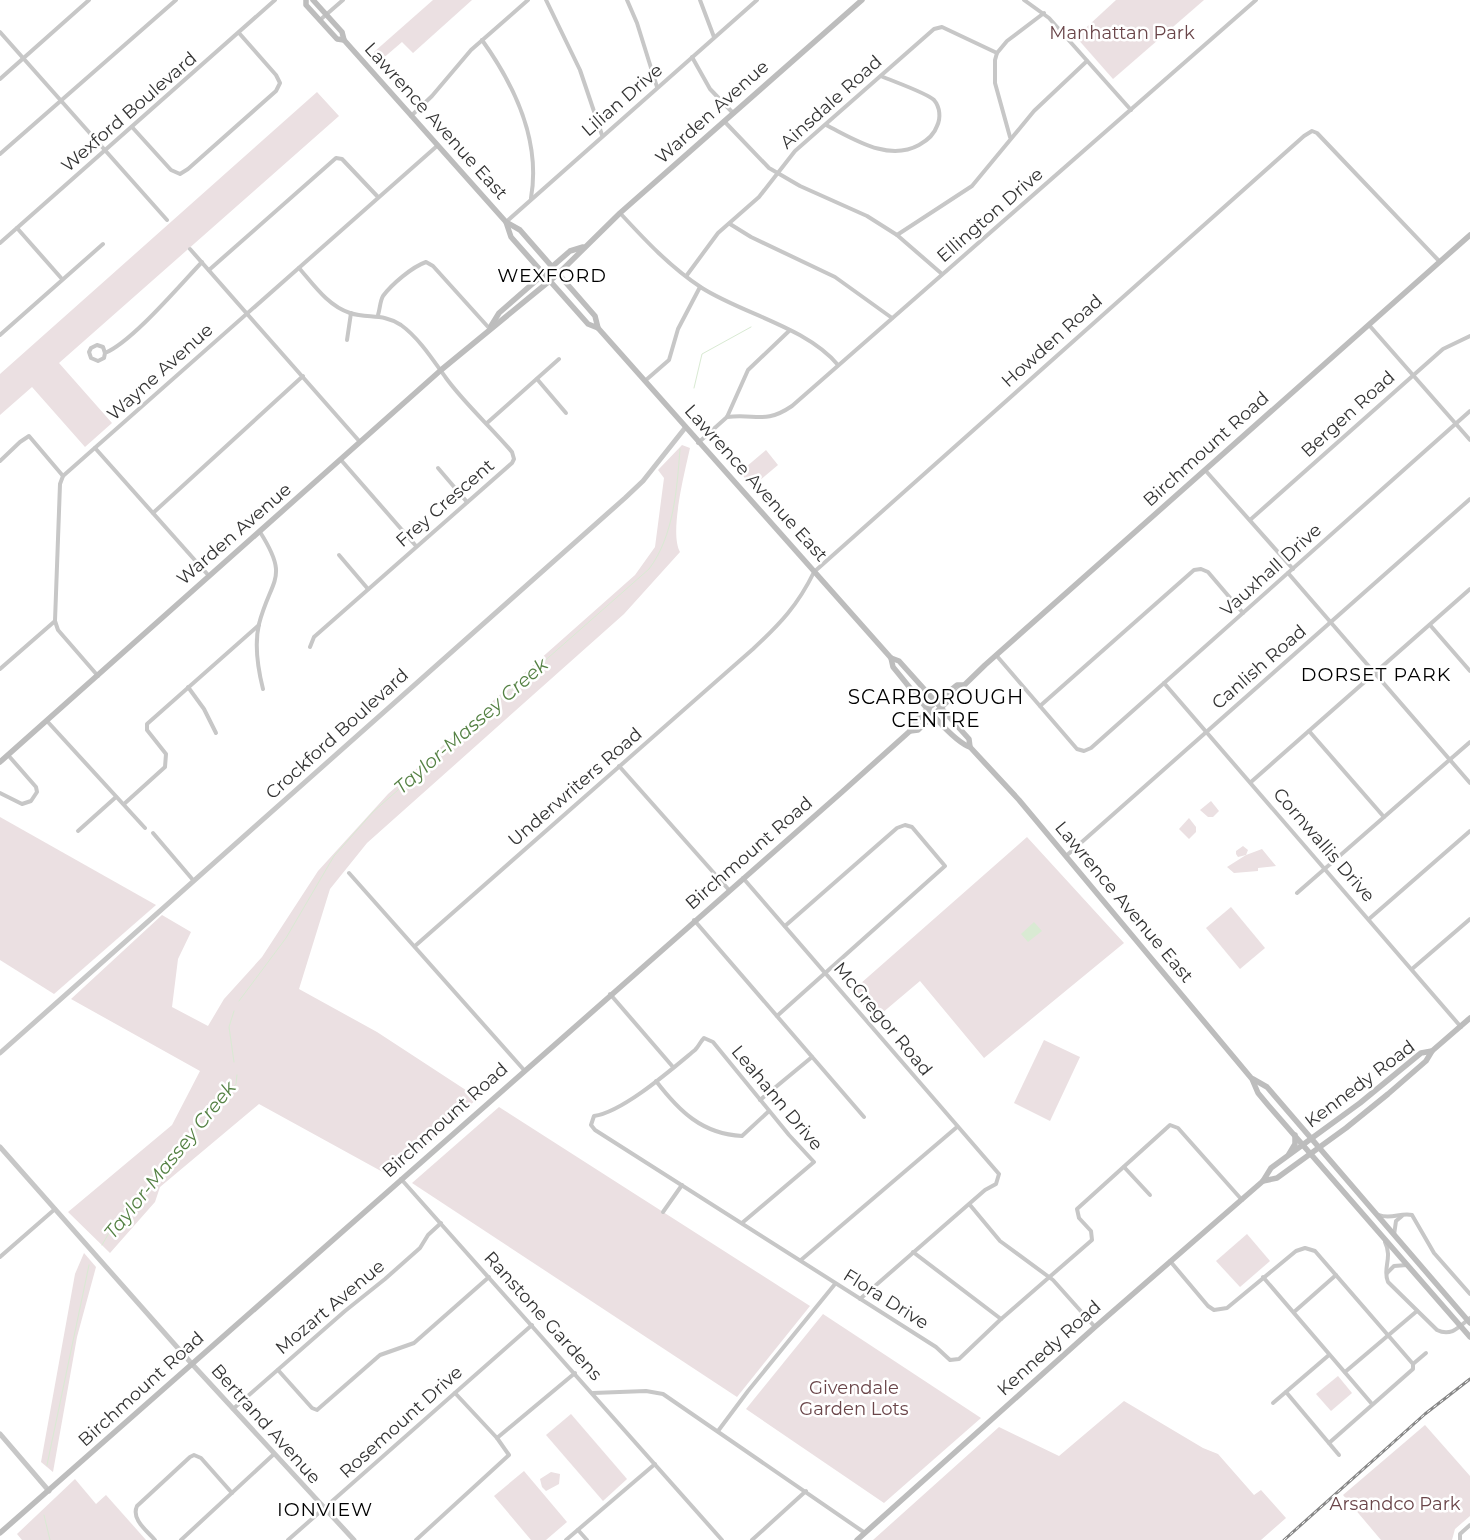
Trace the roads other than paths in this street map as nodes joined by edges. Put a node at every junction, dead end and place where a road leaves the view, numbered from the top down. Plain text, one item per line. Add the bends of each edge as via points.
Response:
1 (89, 0) edge
2 (176, 0) edge
3 (275, 0) edge
4 (306, 0) edge
5 (313, 0) edge
6 (343, 0) edge
7 (528, 0) edge
8 (546, 0) edge
9 (627, 0) edge
10 (700, 0) edge
11 (757, 0) edge
12 (862, 0) edge
13 (1024, 0) edge
14 (1256, 0) edge
15 (1044, 13) junction
16 (326, 14) junction
17 (320, 20) junction
18 (0, 32) edge
19 (239, 33) junction
20 (714, 37) junction
21 (344, 40) junction
22 (482, 40) junction
23 (997, 53) junction
24 (692, 57) junction
25 (24, 58) junction
26 (1087, 61) junction
27 (881, 76) junction
28 (0, 79) edge
29 (657, 87) junction
30 (61, 101) junction
31 (1131, 110) junction
32 (732, 113) junction
33 (410, 117) junction
34 (724, 121) junction
35 (826, 125) junction
36 (132, 127) junction
37 (602, 135) junction
38 (1010, 137) junction
39 (438, 146) junction
40 (105, 151) junction
41 (0, 154) edge
42 (778, 173) junction
43 (378, 197) junction
44 (531, 199) junction
45 (620, 213) junction
46 (167, 220) dead end
47 (506, 222) junction
48 (730, 224) junction
49 (17, 228) junction
50 (897, 235) junction
51 (1470, 235) edge
52 (0, 243) edge
53 (103, 244) dead end
54 (583, 247) junction
55 (190, 249) dead end
56 (202, 262) junction
57 (1440, 262) junction
58 (552, 267) junction
59 (299, 268) junction
60 (209, 270) junction
61 (544, 274) junction
62 (558, 274) junction
63 (942, 274) junction
64 (687, 275) junction
65 (62, 279) junction
66 (550, 281) junction
67 (700, 287) junction
68 (247, 313) junction
69 (351, 313) junction
70 (378, 315) junction
71 (892, 318) junction
72 (1369, 325) junction
73 (489, 328) junction
74 (598, 328) junction
75 (789, 331) junction
76 (0, 335) edge
77 (1470, 336) edge
78 (347, 340) dead end
79 (106, 353) junction
80 (559, 359) dead end
81 (838, 365) junction
82 (441, 370) junction
83 (1414, 375) junction
84 (303, 376) junction
85 (537, 379) junction
86 (646, 380) junction
87 (1470, 411) edge
88 (566, 413) dead end
89 (727, 417) junction
90 (487, 422) junction
91 (1457, 423) junction
92 (685, 428) junction
93 (1470, 440) edge
94 (360, 442) junction
95 (698, 443) junction
96 (96, 448) junction
97 (341, 460) junction
98 (0, 461) edge
99 (438, 468) dead end
100 (1205, 470) junction
101 (63, 476) junction
102 (1470, 499) edge
103 (467, 502) junction
104 (153, 513) junction
105 (1250, 520) junction
106 (260, 532) junction
107 (416, 546) junction
108 (339, 555) dead end
109 (1293, 569) junction
110 (814, 572) junction
111 (1288, 573) junction
112 (209, 576) junction
113 (368, 589) junction
114 (1470, 589) edge
115 (1244, 613) junction
116 (55, 621) junction
117 (1331, 622) junction
118 (259, 625) junction
119 (1430, 625) junction
120 (310, 647) dead end
121 (996, 655) junction
122 (891, 658) junction
123 (0, 668) edge
124 (1470, 671) edge
125 (1375, 673) junction
126 (98, 676) junction
127 (1164, 683) junction
128 (963, 685) junction
129 (188, 687) junction
130 (263, 689) dead end
131 (936, 703) junction
132 (1040, 706) junction
133 (930, 709) junction
134 (942, 709) junction
135 (935, 715) junction
136 (47, 721) junction
137 (910, 731) junction
138 (1207, 731) junction
139 (1309, 731) junction
140 (216, 733) dead end
141 (1470, 742) edge
142 (970, 747) junction
143 (8, 755) junction
144 (1450, 760) junction
145 (0, 762) edge
146 (619, 766) junction
147 (1251, 782) junction
148 (1470, 784) edge
149 (0, 792) edge
150 (116, 797) junction
151 (124, 804) junction
152 (1384, 817) junction
153 (145, 828) dead end
154 (78, 830) dead end
155 (1470, 831) edge
156 (153, 833) dead end
157 (1066, 856) junction
158 (1325, 868) junction
159 (349, 873) dead end
160 (743, 878) junction
161 (193, 880) junction
162 (729, 890) junction
163 (1297, 893) dead end
164 (1369, 919) junction
165 (694, 920) junction
166 (1470, 920) edge
167 (786, 926) junction
168 (415, 946) junction
169 (1412, 969) junction
170 (825, 973) junction
171 (610, 994) junction
172 (777, 1016) junction
173 (1470, 1018) edge
174 (1460, 1026) junction
175 (1432, 1051) junction
176 (0, 1053) edge
177 (812, 1057) junction
178 (673, 1067) junction
179 (524, 1070) junction
180 (1252, 1079) junction
181 (656, 1081) junction
182 (760, 1100) junction
183 (769, 1111) junction
184 (864, 1117) dead end
185 (957, 1126) junction
186 (1295, 1135) junction
187 (1312, 1139) junction
188 (1304, 1144) junction
189 (0, 1147) edge
190 (1318, 1148) junction
191 (1312, 1154) junction
192 (1287, 1156) junction
193 (1124, 1167) junction
194 (401, 1179) junction
195 (1263, 1181) junction
196 (682, 1185) junction
197 (1150, 1195) dead end
198 (1242, 1200) junction
199 (970, 1205) junction
200 (55, 1209) junction
201 (663, 1212) dead end
202 (1376, 1214) junction
203 (1407, 1214) junction
204 (441, 1223) junction
205 (742, 1223) junction
206 (1394, 1235) junction
207 (1383, 1238) junction
208 (913, 1252) junction
209 (0, 1258) edge
210 (802, 1260) junction
211 (1170, 1261) junction
212 (1407, 1265) junction
213 (1336, 1275) junction
214 (1386, 1275) junction
215 (489, 1277) junction
216 (1049, 1277) junction
217 (1264, 1278) junction
218 (835, 1284) junction
219 (1470, 1294) edge
220 (860, 1299) junction
221 (1417, 1311) junction
222 (1294, 1312) junction
223 (1001, 1318) junction
224 (1470, 1318) edge
225 (1470, 1323) edge
226 (532, 1325) junction
227 (1094, 1327) junction
228 (1388, 1335) junction
229 (1470, 1337) edge
230 (1426, 1353) dead end
231 (1330, 1355) junction
232 (192, 1364) junction
233 (1413, 1364) junction
234 (278, 1370) junction
235 (1345, 1372) junction
236 (575, 1373) junction
237 (1286, 1392) junction
238 (455, 1393) junction
239 (593, 1393) junction
240 (1273, 1403) dead end
241 (1372, 1404) junction
242 (233, 1409) junction
243 (718, 1431) junction
244 (0, 1434) edge
245 (497, 1438) junction
246 (1329, 1443) junction
247 (274, 1454) junction
248 (1339, 1455) dead end
249 (655, 1464) junction
250 (49, 1491) junction
251 (806, 1491) junction
252 (232, 1494) junction
253 (324, 1508) junction
254 (1470, 1526) edge
255 (578, 1530) junction
256 (0, 1533) edge
257 (865, 1533) junction
258 (154, 1540) edge
259 (181, 1540) edge
260 (288, 1540) edge
261 (354, 1540) edge
262 (416, 1540) edge
263 (566, 1540) edge
264 (587, 1540) edge
265 (722, 1540) edge
266 (752, 1540) edge
267 (857, 1540) edge
268 (1460, 1540) edge

1 - 25 street
2 - 30 street
3 - 19 street, Wexford Boulevard
4 - 17 main road, Lawrence Avenue East via 306,5
5 - 16 main road, Lawrence Avenue East
6 - 16 street
7 - 22 street
8 - 37 street via 580,70
9 - 29 street
10 - 20 street
11 - 20 street, Lilian Drive
12 - 32 main road, Warden Avenue
13 - 15 street
14 - 31 street, Ellington Drive
15 - 23 street via 1007,41
15 - 26 street
16 - 17 street
16 - 21 main road, Lawrence Avenue East via 342,32
17 - 21 main road, Lawrence Avenue East via 337,39
18 - 25 street
19 - 36 street, Wexford Boulevard
19 - 36 street via 280,83 276,91 188,169 180,174 171,170
20 - 24 street, Lilian Drive
21 - 33 main road, Lawrence Avenue East
22 - 33 street
22 - 44 street via 513,91 530,140 534,172
23 - 27 street, Ainsdale Road via 938,27
23 - 38 street via 994,77
24 - 29 street, Lilian Drive
24 - 32 street via 710,89
25 - 28 street
25 - 30 street
26 - 31 street
26 - 38 street
27 - 35 street, Ainsdale Road
27 - 35 street via 933,100 939,110 939,120 931,137 912,148 894,152 872,146
29 - 37 street, Lilian Drive
30 - 40 street
30 - 41 street
31 - 63 street, Ellington Drive
32 - 34 main road, Warden Avenue
33 - 39 main road, Lawrence Avenue East
34 - 42 street via 760,160
34 - 45 main road, Warden Avenue
35 - 42 street, Ainsdale Road via 795,151
36 - 40 street, Wexford Boulevard
37 - 44 street, Lilian Drive
38 - 50 street via 972,186
39 - 43 street, Wayne Avenue
39 - 47 main road, Lawrence Avenue East
40 - 46 street
40 - 49 street, Wexford Boulevard
42 - 48 street, Ainsdale Road
42 - 50 street via 867,216
43 - 59 street, Wayne Avenue
43 - 60 street via 342,159 336,158
44 - 47 street, Lilian Drive
45 - 54 main road, Warden Avenue
45 - 64 street via 662,258
47 - 58 main road, Lawrence Avenue East via 520,230
47 - 61 main road, Lawrence Avenue East via 511,237
48 - 64 street, Ainsdale Road via 718,232
48 - 71 street via 835,277
49 - 52 street, Wexford Boulevard
49 - 65 street
50 - 63 street
51 - 57 main road, Birchmount Road
53 - 65 street
54 - 58 main road, Warden Avenue via 570,251
54 - 62 main road, Warden Avenue
55 - 56 street
56 - 60 street
56 - 79 street via 146,321
57 - 72 main road, Birchmount Road
57 - 110 street, Howden Road via 1321,136 1315,131 1310,132
58 - 61 main road, Warden Avenue
58 - 62 main road, Lawrence Avenue East
59 - 68 street, Wayne Avenue
59 - 69 street via 332,303
60 - 68 street
61 - 66 main road, Lawrence Avenue East
61 - 73 main road, Warden Avenue via 499,313
62 - 66 main road, Warden Avenue
62 - 74 main road, Lawrence Avenue East via 595,316
63 - 71 street, Ellington Drive
64 - 67 street
65 - 76 street
66 - 73 main road, Warden Avenue via 505,320
66 - 74 main road, Lawrence Avenue East via 588,324
67 - 75 street
67 - 86 street via 678,329 669,360
68 - 84 street
68 - 96 street, Wayne Avenue
69 - 70 street, Frey Crescent
69 - 78 street
70 - 73 street via 382,298 391,287 426,262
70 - 82 street, Frey Crescent via 404,327
71 - 81 street, Ellington Drive
72 - 83 street
72 - 100 main road, Birchmount Road
73 - 82 main road, Warden Avenue
74 - 86 main road, Lawrence Avenue East
75 - 81 street via 818,347
75 - 89 street via 748,370
77 - 83 street, Bergen Road via 1447,345
79 - 79 street via 98,361 91,358 89,352 97,345
80 - 85 street
81 - 89 street, Ellington Drive via 782,412 765,418
82 - 90 street, Frey Crescent
82 - 94 main road, Warden Avenue
83 - 91 street
83 - 105 street, Bergen Road
84 - 94 street
84 - 104 street
85 - 88 street
85 - 90 street
86 - 92 main road, Lawrence Avenue East
87 - 91 street, Vauxhall Drive
89 - 95 street
90 - 103 street, Frey Crescent via 512,452 514,459
91 - 93 street
91 - 109 street, Vauxhall Drive
92 - 95 main road, Lawrence Avenue East
92 - 161 street, Crockford Boulevard via 643,481 625,498
94 - 97 main road, Warden Avenue
95 - 110 main road, Lawrence Avenue East
96 - 101 street, Wayne Avenue
96 - 104 street
97 - 106 main road, Warden Avenue
97 - 107 street
98 - 101 street via 30,436
99 - 103 street
100 - 105 street
100 - 121 main road, Birchmount Road
101 - 116 street via 59,493
102 - 117 street, Canlish Road
103 - 107 street, Frey Crescent
104 - 112 street
105 - 109 street
106 - 112 main road, Warden Avenue
106 - 118 street via 277,565 276,579
107 - 113 street, Frey Crescent
108 - 113 street
109 - 111 street, Vauxhall Drive
110 - 122 main road, Lawrence Avenue East
110 - 146 street, Underwriters Road via 785,619
111 - 115 street, Vauxhall Drive
111 - 117 street
112 - 126 main road, Warden Avenue
113 - 120 street, Frey Crescent via 314,637
114 - 119 street
115 - 127 street, Vauxhall Drive
115 - 132 street via 1208,572 1194,570
116 - 123 street
116 - 126 street via 58,630
117 - 125 street
117 - 138 street, Canlish Road
118 - 129 street
118 - 130 street via 258,662
119 - 124 street
119 - 125 street
121 - 128 main road, Birchmount Road
121 - 132 street
122 - 131 main road, Lawrence Avenue East via 899,661
122 - 133 main road, Lawrence Avenue East via 893,667
125 - 139 street
125 - 144 street
126 - 136 main road, Warden Avenue
127 - 132 street, Vauxhall Drive via 1084,751 1077,749
127 - 138 street, Cornwallis Drive
128 - 131 main road, Birchmount Road via 957,685
128 - 134 main road, Birchmount Road via 962,690
129 - 140 street
129 - 151 street via 147,724 147,730 166,754 165,767
131 - 133 main road, Birchmount Road
131 - 134 main road, Lawrence Avenue East
133 - 135 main road, Lawrence Avenue East
133 - 137 main road, Birchmount Road
134 - 135 main road, Birchmount Road
134 - 142 main road, Lawrence Avenue East via 969,739
135 - 137 main road, Birchmount Road via 918,730
135 - 142 main road, Lawrence Avenue East via 962,744
136 - 143 main road, Warden Avenue
136 - 150 street
137 - 160 main road, Birchmount Road
138 - 147 street, Cornwallis Drive
138 - 157 street, Canlish Road
139 - 147 street
139 - 152 street
141 - 144 street
142 - 157 main road, Lawrence Avenue East
143 - 145 main road, Warden Avenue
143 - 149 street via 37,792 31,801 22,804
144 - 148 street
144 - 152 street
146 - 162 street
146 - 168 street, Underwriters Road
147 - 158 street, Cornwallis Drive
150 - 151 street
150 - 154 street
151 - 153 street
152 - 158 street
155 - 164 street
156 - 161 street
157 - 180 main road, Lawrence Avenue East
158 - 163 street
158 - 164 street, Cornwallis Drive
159 - 168 street
160 - 162 main road, Birchmount Road
160 - 167 street, McGregor Road
161 - 176 street, Crockford Boulevard
162 - 165 main road, Birchmount Road
164 - 169 street, Cornwallis Drive
165 - 171 main road, Birchmount Road
165 - 172 street
166 - 169 street
167 - 170 street, McGregor Road
167 - 170 street via 897,828 912,827 943,862 944,869
168 - 179 street
169 - 174 street, Cornwallis Drive
170 - 172 street
170 - 185 street, McGregor Road
171 - 178 street
171 - 179 main road, Birchmount Road
172 - 177 street
173 - 174 main road, Kennedy Road
174 - 175 main road, Kennedy Road
175 - 187 main road, Kennedy Road via 1422,1053
175 - 190 main road, Kennedy Road via 1426,1061 1388,1094
177 - 182 street
177 - 184 street
178 - 181 street, Flora Drive
178 - 182 street, Leahann Drive via 707,1038
179 - 194 main road, Birchmount Road
180 - 186 main road, Lawrence Avenue East via 1258,1093
180 - 187 main road, Lawrence Avenue East via 1267,1087
181 - 183 street via 678,1109 726,1135 742,1136
181 - 196 street, Flora Drive via 602,1115 594,1116 591,1125
182 - 183 street, Leahann Drive
183 - 205 street, Leahann Drive via 813,1159 814,1165
185 - 199 street, McGregor Road via 999,1178
185 - 210 street
186 - 188 main road, Lawrence Avenue East
186 - 192 main road via 1295,1144
187 - 188 main road, Kennedy Road
187 - 190 main road, Lawrence Avenue East
188 - 191 main road, Lawrence Avenue East
188 - 192 main road, Kennedy Road
189 - 200 street, Bertrand Avenue
190 - 191 main road, Kennedy Road
190 - 202 main road, Lawrence Avenue East
191 - 195 main road, Kennedy Road via 1277,1178
191 - 207 main road, Lawrence Avenue East
192 - 195 main road, Kennedy Road via 1271,1168
193 - 197 street
193 - 198 street, Flora Drive via 1165,1129 1174,1125
193 - 216 street, Flora Drive via 1077,1209 1079,1218 1091,1230 1092,1240
194 - 204 street, Ranstone Gardens
194 - 232 main road, Birchmount Road
195 - 198 main road, Kennedy Road
196 - 201 street
196 - 205 street, Flora Drive
198 - 211 main road, Kennedy Road
199 - 208 street
199 - 216 street via 1000,1241
200 - 209 street
200 - 232 street, Bertrand Avenue
202 - 203 street via 1388,1218
202 - 206 main road, Lawrence Avenue East
203 - 206 street via 1396,1221
203 - 219 street via 1416,1220 1434,1252
204 - 215 street, Ranstone Gardens
204 - 234 street, Mozart Avenue via 415,1252
205 - 210 street, Flora Drive
206 - 225 main road, Lawrence Avenue East
207 - 212 main road, Lawrence Avenue East
207 - 214 street, Lawrence Avenue East via 1390,1254
208 - 220 street
208 - 223 street
210 - 218 street, Flora Drive
211 - 217 street via 1214,1310 1227,1308
211 - 227 main road, Kennedy Road
212 - 214 street via 1394,1266
212 - 229 main road, Lawrence Avenue East
213 - 217 street via 1315,1251 1305,1248 1296,1250
213 - 222 street
213 - 228 street
214 - 221 street via 1388,1282
215 - 226 street, Ranstone Gardens
215 - 234 street via 414,1343 380,1355 317,1410
216 - 223 street, Flora Drive
216 - 227 street
217 - 222 street
218 - 220 street, Flora Drive
218 - 243 street
220 - 223 street, Flora Drive via 952,1360 959,1359
221 - 224 street via 1437,1330 1447,1334
221 - 228 street
222 - 231 street
226 - 236 street, Ranstone Gardens
226 - 238 street, Rosemount Drive
227 - 257 main road, Kennedy Road
228 - 233 street
228 - 235 street
230 - 233 street
231 - 235 street
231 - 237 street
232 - 242 street, Bertrand Avenue
232 - 250 main road, Birchmount Road
233 - 241 street via 1413,1369
234 - 242 street, Mozart Avenue
235 - 241 street
236 - 239 street, Ranstone Gardens
236 - 245 street
237 - 240 street
237 - 246 street
238 - 245 street
238 - 253 street, Rosemount Drive
239 - 243 street, Ranstone Gardens via 656,1392 673,1399
239 - 249 street
241 - 246 street
242 - 247 street, Bertrand Avenue
243 - 251 street, Ranstone Gardens
244 - 250 street
245 - 262 street via 508,1452 508,1458
246 - 248 street
247 - 252 street
247 - 253 street, Bertrand Avenue
249 - 255 street
249 - 265 street
250 - 256 main road, Birchmount Road
251 - 257 street, Ranstone Gardens
251 - 266 street
252 - 258 street via 201,1458 190,1457 135,1510 136,1517
252 - 259 street
253 - 260 street, Rosemount Drive
253 - 261 street, Bertrand Avenue
254 - 268 street via 1460,1534
255 - 263 street
255 - 264 street
257 - 267 main road, Kennedy Road

